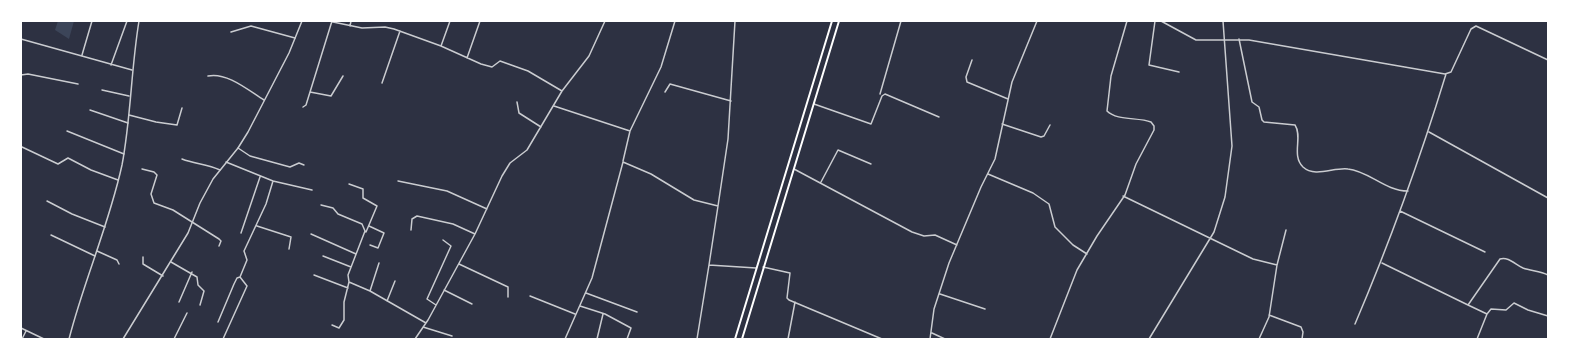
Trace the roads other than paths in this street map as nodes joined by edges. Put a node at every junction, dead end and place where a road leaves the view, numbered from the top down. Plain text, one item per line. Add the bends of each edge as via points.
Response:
1 (92, 21) edge
2 (127, 21) edge
3 (139, 21) edge
4 (302, 21) edge
5 (351, 21) edge
6 (450, 21) edge
7 (480, 21) edge
8 (605, 21) edge
9 (674, 21) edge
10 (735, 21) edge
11 (832, 21) edge
12 (839, 21) edge
13 (901, 21) edge
14 (1037, 21) edge
15 (1127, 21) edge
16 (1155, 21) edge
17 (1161, 21) edge
18 (1223, 21) edge
19 (332, 22) edge
20 (350, 26) junction
21 (400, 31) junction
22 (231, 32) dead end
23 (295, 38) junction
24 (21, 39) edge
25 (1225, 39) junction
26 (1239, 39) junction
27 (440, 46) junction
28 (82, 55) junction
29 (467, 58) junction
30 (972, 60) dead end
31 (1548, 60) edge
32 (111, 65) junction
33 (132, 70) junction
34 (1179, 72) dead end
35 (1446, 74) junction
36 (21, 75) edge
37 (208, 76) dead end
38 (343, 76) dead end
39 (382, 82) dead end
40 (814, 82) junction
41 (78, 84) dead end
42 (820, 84) junction
43 (102, 90) dead end
44 (562, 91) junction
45 (310, 92) junction
46 (665, 92) dead end
47 (880, 94) dead end
48 (129, 96) junction
49 (1008, 99) junction
50 (264, 100) junction
51 (731, 101) junction
52 (517, 102) dead end
53 (814, 104) junction
54 (553, 106) junction
55 (182, 108) dead end
56 (303, 108) dead end
57 (90, 110) dead end
58 (129, 115) junction
59 (939, 117) dead end
60 (128, 124) junction
61 (1002, 124) junction
62 (1050, 125) dead end
63 (541, 127) junction
64 (67, 131) dead end
65 (630, 131) junction
66 (1428, 132) junction
67 (22, 147) edge
68 (238, 148) junction
69 (124, 154) junction
70 (182, 159) dead end
71 (226, 162) junction
72 (623, 162) junction
73 (871, 164) dead end
74 (304, 165) dead end
75 (142, 168) dead end
76 (794, 169) junction
77 (220, 170) junction
78 (988, 174) junction
79 (261, 176) junction
80 (118, 180) junction
81 (273, 181) junction
82 (398, 181) dead end
83 (820, 182) junction
84 (349, 184) dead end
85 (312, 190) dead end
86 (1408, 191) junction
87 (1124, 196) junction
88 (1548, 198) edge
89 (47, 201) dead end
90 (321, 205) dead end
91 (718, 206) junction
92 (487, 209) junction
93 (1400, 211) junction
94 (193, 222) junction
95 (257, 226) junction
96 (369, 226) junction
97 (105, 227) junction
98 (411, 230) dead end
99 (1286, 230) dead end
100 (241, 233) dead end
101 (311, 234) dead end
102 (365, 234) junction
103 (475, 234) junction
104 (52, 235) dead end
105 (1210, 238) junction
106 (443, 240) dead end
107 (370, 245) dead end
108 (957, 245) junction
109 (219, 246) dead end
110 (289, 249) dead end
111 (98, 251) junction
112 (1485, 252) dead end
113 (356, 254) junction
114 (1087, 254) junction
115 (95, 256) junction
116 (143, 256) dead end
117 (323, 256) dead end
118 (171, 262) junction
119 (380, 263) dead end
120 (1381, 263) junction
121 (119, 264) dead end
122 (459, 264) junction
123 (709, 265) junction
124 (1277, 265) junction
125 (351, 267) junction
126 (763, 267) junction
127 (757, 268) junction
128 (192, 272) junction
129 (314, 275) dead end
130 (1548, 275) edge
131 (163, 276) junction
132 (240, 277) junction
133 (395, 281) dead end
134 (348, 282) junction
135 (348, 288) junction
136 (444, 290) junction
137 (370, 291) junction
138 (586, 293) junction
139 (940, 294) junction
140 (530, 296) dead end
141 (508, 297) dead end
142 (387, 301) junction
143 (179, 302) dead end
144 (794, 302) junction
145 (472, 304) dead end
146 (200, 305) dead end
147 (436, 305) junction
148 (1468, 305) junction
149 (580, 306) junction
150 (985, 309) dead end
151 (637, 312) dead end
152 (187, 314) dead end
153 (575, 314) junction
154 (603, 314) junction
155 (1487, 314) junction
156 (1269, 315) junction
157 (1548, 316) edge
158 (218, 322) dead end
159 (426, 323) junction
160 (1355, 324) dead end
161 (332, 325) dead end
162 (424, 327) junction
163 (21, 328) edge
164 (26, 331) junction
165 (931, 333) junction
166 (452, 336) dead end
167 (22, 339) edge
168 (44, 339) edge
169 (69, 339) edge
170 (124, 339) edge
171 (174, 339) edge
172 (223, 339) edge
173 (415, 339) edge
174 (565, 339) edge
175 (597, 339) edge
176 (627, 339) edge
177 (697, 339) edge
178 (735, 339) edge
179 (742, 339) edge
180 (788, 339) edge
181 (882, 339) edge
182 (930, 339) edge
183 (944, 339) edge
184 (1050, 339) edge
185 (1149, 339) edge
186 (1259, 339) edge
187 (1302, 339) edge
188 (1477, 339) edge

1 - 28 street
2 - 32 street
3 - 33 street
4 - 23 street
5 - 20 street
6 - 27 street
7 - 29 street
8 - 44 street via 589,56
9 - 65 street via 661,66
10 - 51 street
11 - 40 highway
12 - 42 highway
13 - 47 street
14 - 49 street via 1015,72
15 - 87 street via 1111,76 1107,111 1129,119 1148,121 1154,126
16 - 34 street via 1149,64
17 - 25 street via 1192,40
18 - 25 street
19 - 20 street
19 - 45 street
20 - 21 street via 385,27
21 - 27 street
21 - 39 street
22 - 23 street via 251,26
23 - 50 street
24 - 28 street
25 - 26 street
25 - 105 street via 1232,146 1225,197 1218,223
26 - 35 street
26 - 86 street via 1252,102 1259,108 1264,122 1295,125 1298,131 1297,152 1302,166 1308,170 1330,172 1337,168 1349,169 1393,189
27 - 29 street
28 - 32 street
29 - 44 street via 492,66 500,61 528,72
30 - 49 street via 966,77 967,82
31 - 35 street via 1476,26 1471,29 1451,72
32 - 33 street
33 - 48 street
35 - 66 street
36 - 41 street via 28,74
37 - 50 street via 215,74 226,77
38 - 45 street via 331,96
40 - 42 highway
40 - 127 highway
42 - 53 highway
43 - 48 street
44 - 54 street
45 - 56 street
46 - 51 street via 670,84
48 - 58 street
49 - 61 street
50 - 68 street
51 - 91 street
52 - 63 street via 519,113
53 - 59 street via 871,124 885,94
53 - 76 highway
54 - 63 street
54 - 65 street
55 - 58 street via 175,125
57 - 60 street
58 - 60 street
60 - 69 street
61 - 62 street via 1041,137
61 - 78 street via 998,151
63 - 92 street via 527,151 510,163
64 - 69 street
65 - 72 street
66 - 86 street
66 - 88 street
67 - 80 street via 58,164 68,158
68 - 71 street
68 - 74 street via 252,156 290,167 299,163
69 - 80 street
70 - 77 street via 199,165 207,164
71 - 77 street
71 - 79 street
72 - 91 street via 651,174 694,200
72 - 138 street via 596,266
73 - 83 street via 838,150
75 - 94 street via 157,175 151,194 154,203 173,210
76 - 83 street
76 - 126 highway
77 - 94 street via 205,194
78 - 108 street
78 - 114 street via 1033,193 1049,204 1055,227 1073,245
79 - 81 street
79 - 100 street
80 - 97 street
81 - 85 street
81 - 95 street
82 - 92 street via 447,191
83 - 108 street via 912,232 924,236 935,235
84 - 96 street via 362,189 363,198 376,205
86 - 93 street
87 - 105 street
87 - 114 street
89 - 97 street
90 - 102 street via 362,224
91 - 123 street
92 - 103 street
93 - 112 street
93 - 120 street
94 - 109 street via 220,239
94 - 118 street
95 - 110 street via 291,237
95 - 132 street via 244,252 247,260
96 - 102 street
96 - 107 street via 384,233 378,248
97 - 111 street
98 - 103 street via 412,219 416,216 453,224
99 - 124 street
101 - 113 street
102 - 113 street
103 - 122 street
104 - 115 street
105 - 124 street via 1253,259
105 - 185 street
106 - 147 street via 451,246 427,299
108 - 139 street
111 - 115 street
111 - 121 street via 117,260
113 - 125 street
114 - 184 street via 1076,274
115 - 169 street
116 - 131 street via 143,264
117 - 125 street
118 - 128 street
118 - 131 street
119 - 137 street
120 - 148 street
120 - 160 street
122 - 136 street
122 - 141 street via 508,287
123 - 127 street
123 - 177 street
124 - 156 street
125 - 134 street
126 - 144 street via 790,273 787,298
126 - 179 highway
127 - 178 highway
128 - 143 street
128 - 146 street via 204,292
129 - 135 street
130 - 148 street via 1522,268 1501,258
131 - 170 street
132 - 158 street via 234,284
132 - 172 street via 248,286
133 - 142 street
134 - 135 street
134 - 137 street
135 - 161 street via 342,325 338,328
136 - 145 street
136 - 147 street
137 - 142 street
138 - 149 street
138 - 151 street
139 - 150 street
139 - 165 street via 934,309
140 - 153 street
142 - 159 street
144 - 180 street
144 - 181 street
147 - 159 street
148 - 155 street
149 - 153 street
149 - 154 street
152 - 171 street
153 - 174 street
154 - 175 street
154 - 176 street via 630,328
155 - 157 street via 1491,309 1506,310 1514,303
155 - 188 street
156 - 186 street
156 - 187 street via 1301,327
159 - 162 street
162 - 166 street
162 - 173 street
163 - 164 street
164 - 167 street
164 - 168 street
165 - 182 street
165 - 183 street

